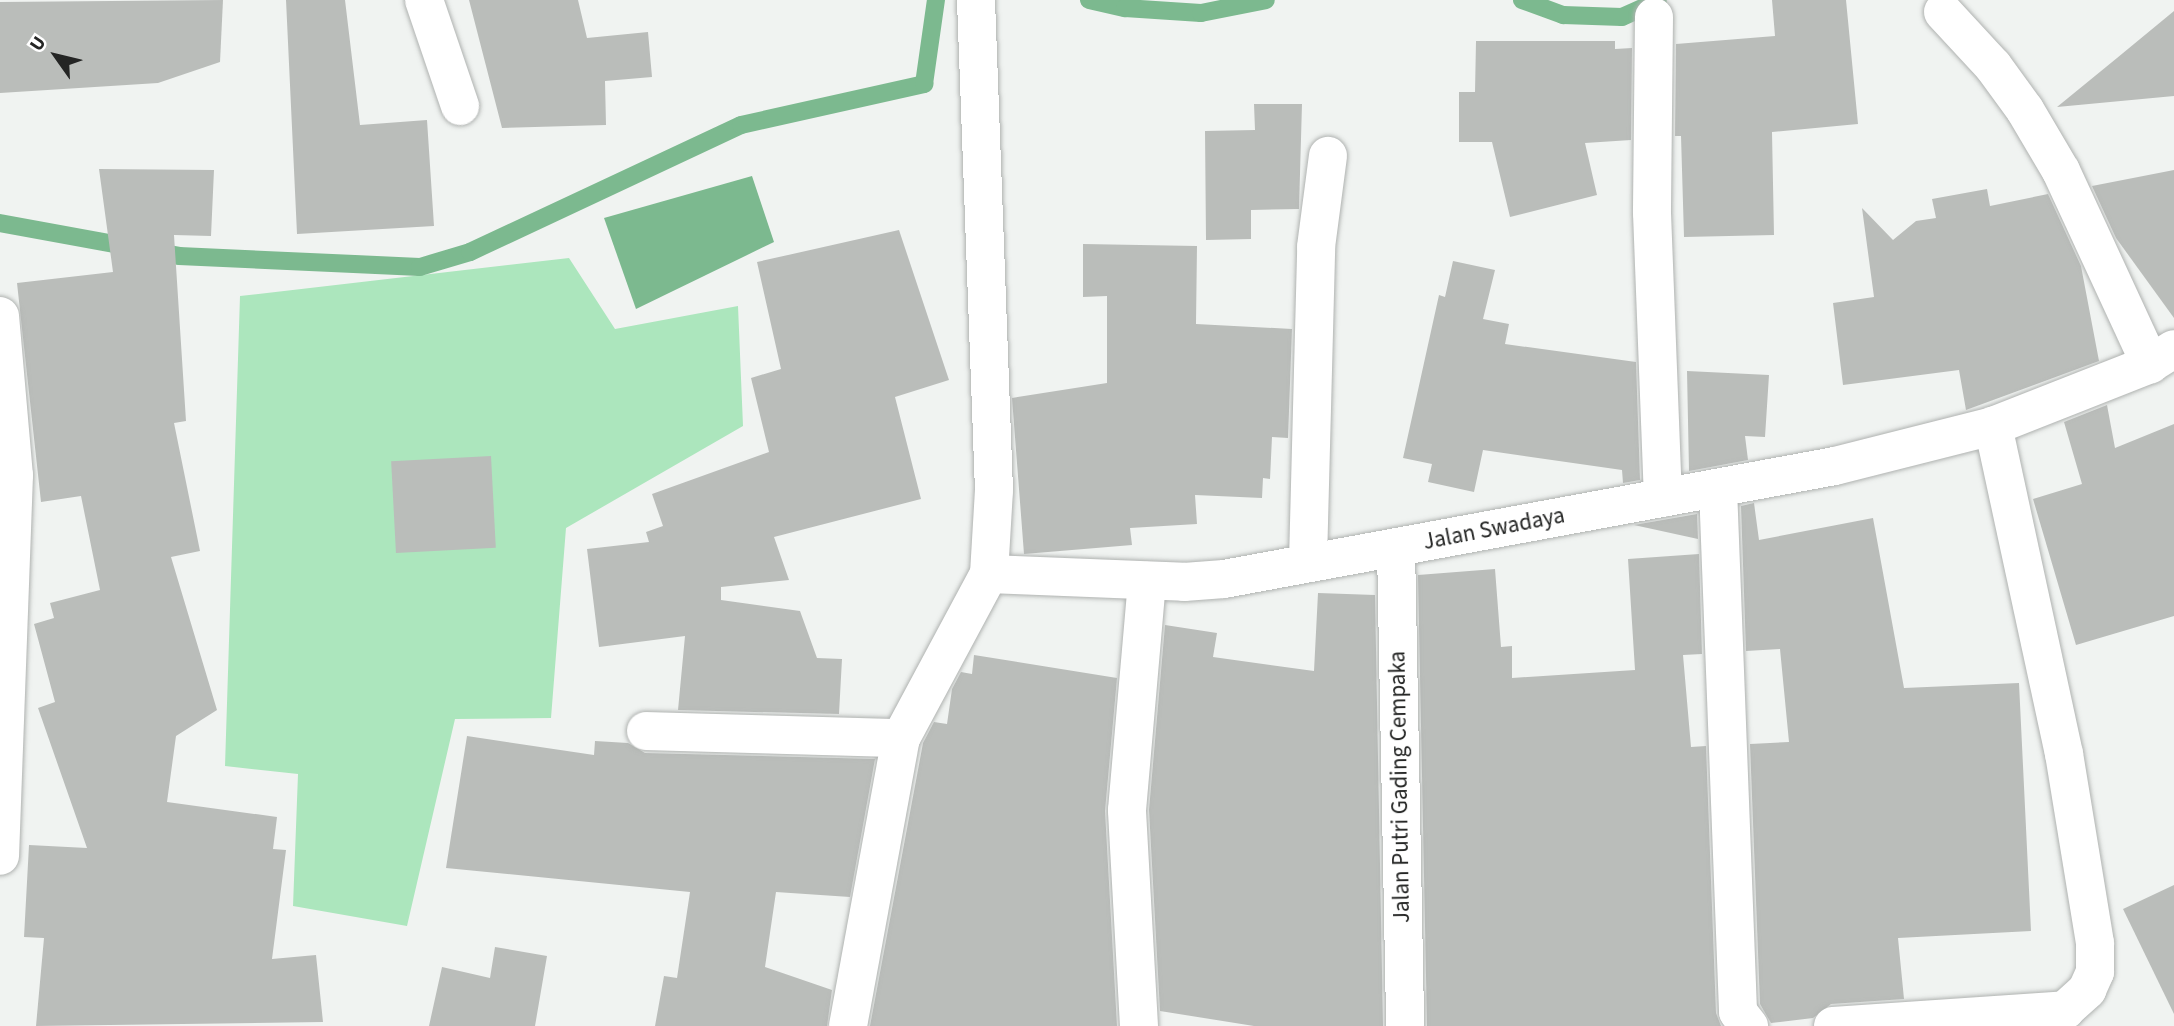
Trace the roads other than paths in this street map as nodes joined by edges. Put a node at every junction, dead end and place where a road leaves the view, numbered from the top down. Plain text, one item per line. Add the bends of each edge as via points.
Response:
1 (424, 0) edge
2 (976, 0) edge
3 (1943, 12) dead end
4 (1654, 17) dead end
5 (460, 107) dead end
6 (1328, 156) dead end
7 (1, 324) edge
8 (2162, 356) edge
9 (1993, 426) junction
10 (1718, 488) junction
11 (1663, 498) junction
12 (1396, 548) junction
13 (1308, 561) junction
14 (989, 574) junction
15 (1147, 581) junction
16 (646, 731) dead end
17 (901, 738) junction
18 (0, 856) edge
19 (2001, 1020) edge
20 (848, 1026) edge
21 (1139, 1026) edge
22 (1405, 1026) edge
23 (1749, 1026) edge
24 (1833, 1026) edge

1 - 5 street
2 - 14 street via 994,491
3 - 8 street via 1993,66 2037,130
4 - 11 street via 1652,213
6 - 13 street via 1316,247
7 - 18 street via 14,475
8 - 9 street, Jalan Swadaya
9 - 10 street, Jalan Swadaya via 1835,466
9 - 19 street via 2064,754 2095,943 2095,972 2078,1001 2065,1010
10 - 11 street, Jalan Swadaya
10 - 23 street via 1738,1012
11 - 12 street, Jalan Swadaya
12 - 13 street, Jalan Swadaya
12 - 22 street, Jalan Putri Gading Cempaka
13 - 15 street, Jalan Swadaya via 1224,579
14 - 15 street, Jalan Swadaya
14 - 17 street
15 - 21 street via 1127,810
16 - 17 street
17 - 20 street
19 - 24 street

